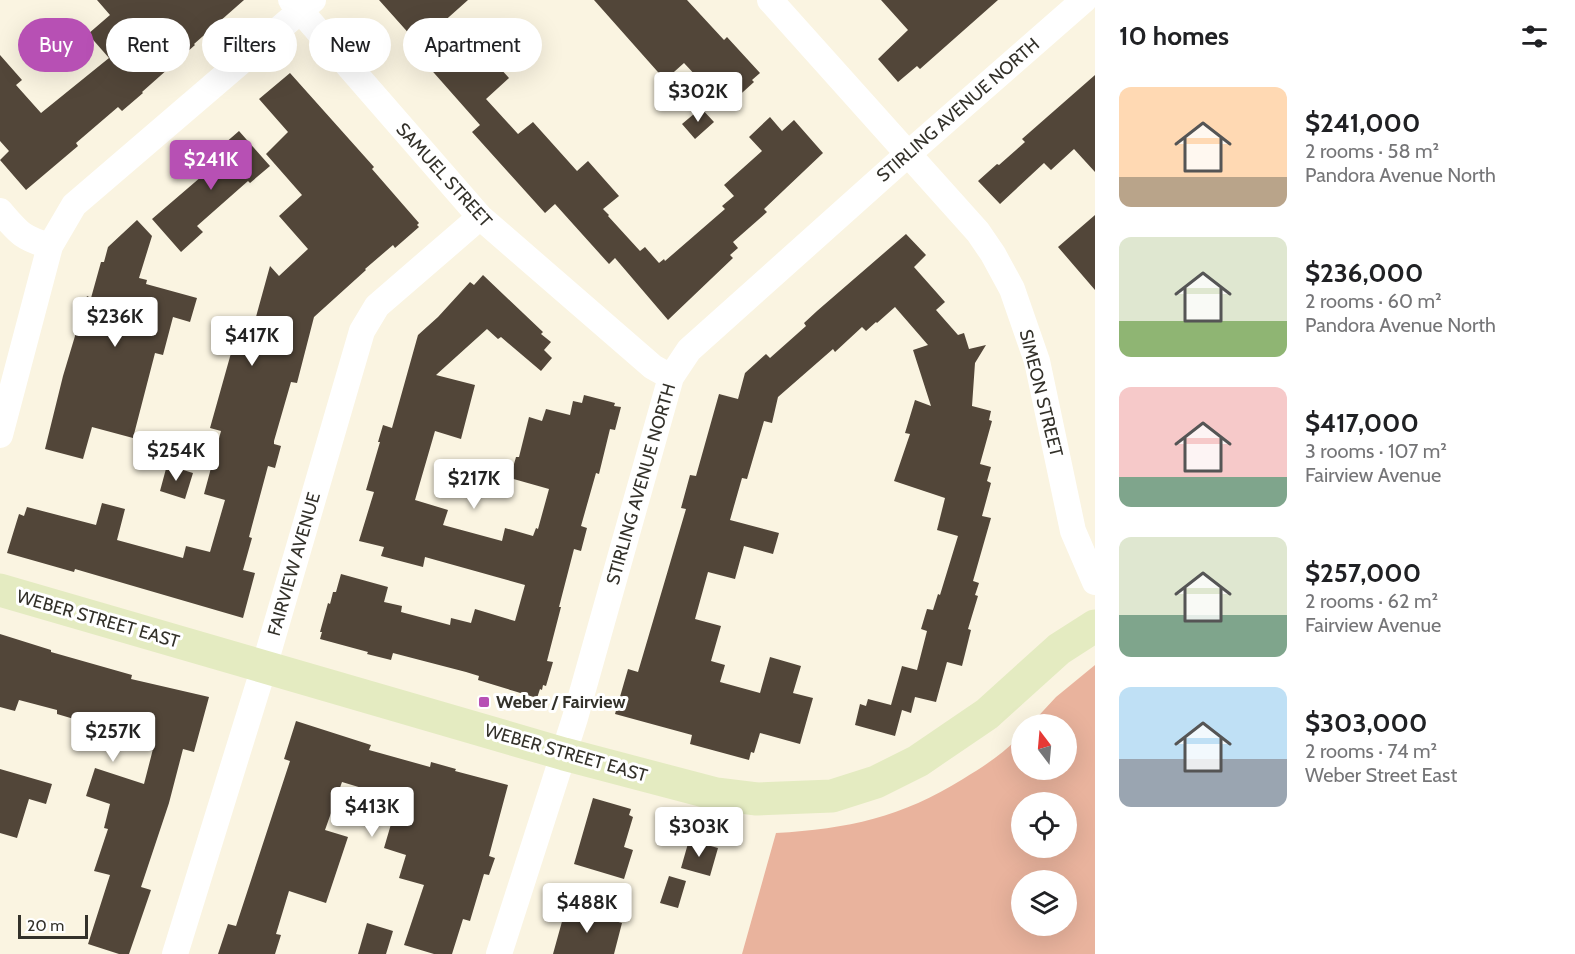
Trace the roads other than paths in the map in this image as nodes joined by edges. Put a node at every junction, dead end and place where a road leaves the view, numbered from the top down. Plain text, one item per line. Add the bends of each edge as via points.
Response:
1 (770, 0) edge
2 (1084, 0) edge
3 (302, 4) edge
4 (908, 154) junction
5 (0, 211) edge
6 (480, 218) junction
7 (50, 246) junction
8 (671, 377) junction
9 (0, 435) edge
10 (1095, 582) edge
11 (0, 590) edge
12 (1095, 626) edge
13 (264, 667) junction
14 (564, 754) junction
15 (175, 954) edge
16 (499, 954) edge

1 - 4 street, SIMEON STREET
2 - 4 street, STIRLING AVENUE NORTH
3 - 6 street, SAMUEL STREET
3 - 7 street via 74,206
4 - 8 street, STIRLING AVENUE NORTH via 689,350
4 - 10 street, SIMEON STREET via 978,232 1012,289 1037,360 1073,531
5 - 7 street via 20,235
6 - 8 street, SAMUEL STREET via 653,367
6 - 13 street, FAIRVIEW AVENUE via 377,306 362,331
7 - 9 street
8 - 14 street, STIRLING AVENUE NORTH
11 - 13 main road, WEBER STREET EAST
12 - 14 main road, WEBER STREET EAST via 1059,650 987,714 918,761 876,782 832,796 757,799 716,794
13 - 14 main road, WEBER STREET EAST
13 - 15 street, FAIRVIEW AVENUE
14 - 16 street, STIRLING AVENUE NORTH

